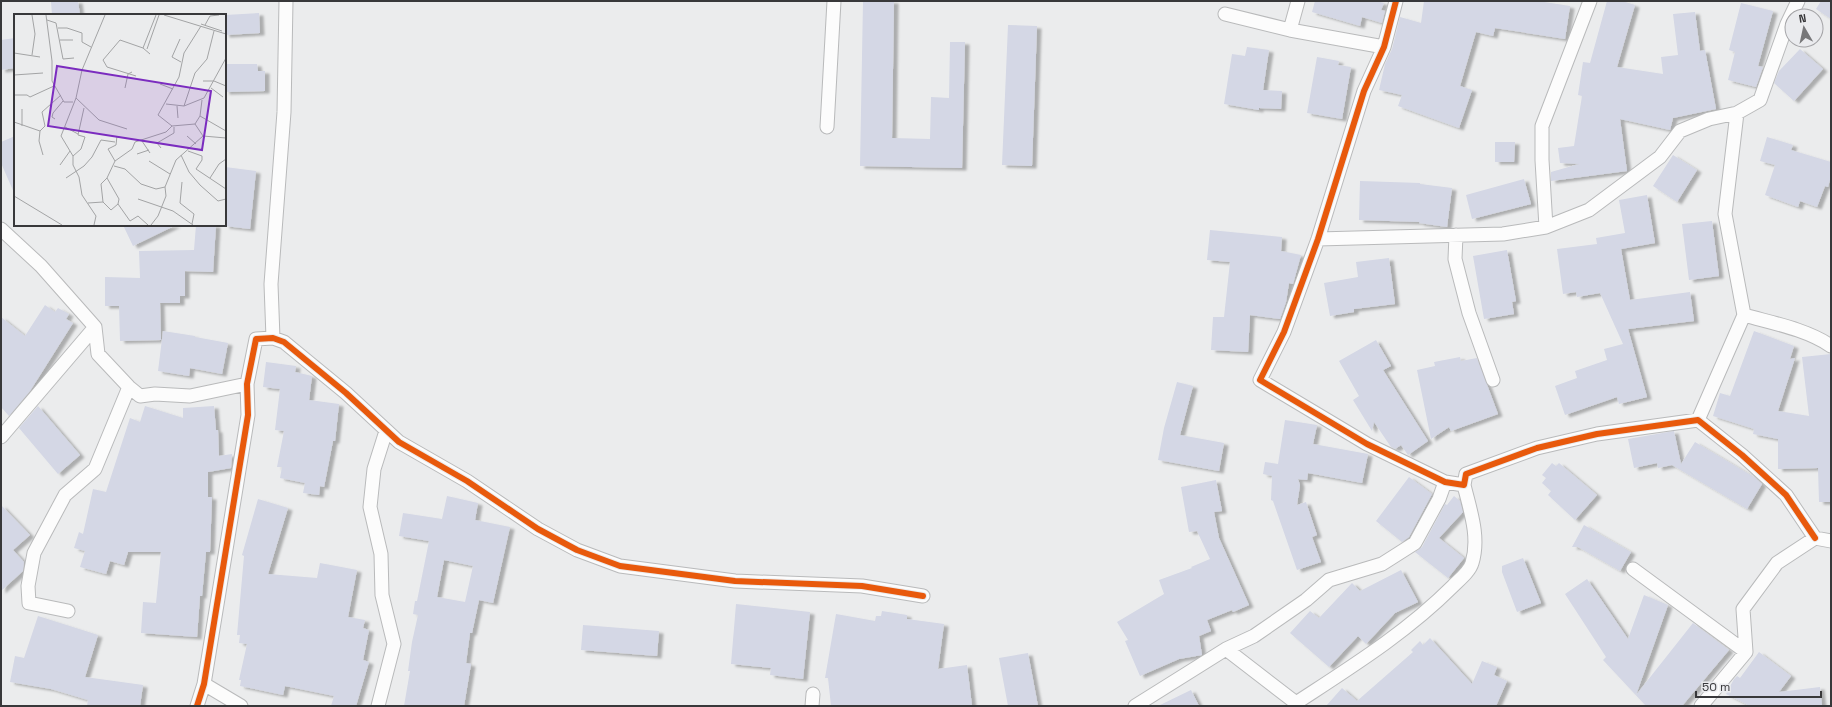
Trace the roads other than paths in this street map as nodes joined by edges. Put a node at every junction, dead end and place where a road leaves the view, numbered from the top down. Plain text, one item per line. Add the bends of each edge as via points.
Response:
1 (286, 1) edge
2 (834, 1) edge
3 (1298, 1) edge
4 (1396, 1) edge
5 (1590, 1) edge
6 (1798, 1) edge
7 (1225, 14) dead end
8 (1290, 30) junction
9 (1384, 47) junction
10 (1737, 113) junction
11 (827, 127) dead end
12 (1546, 227) junction
13 (1, 229) edge
14 (1456, 235) junction
15 (1318, 239) junction
16 (1744, 315) junction
17 (95, 327) junction
18 (273, 338) junction
19 (1831, 346) edge
20 (1493, 380) dead end
21 (247, 384) junction
22 (129, 387) junction
23 (1698, 420) junction
24 (386, 431) junction
25 (1, 437) edge
26 (1445, 482) junction
27 (1464, 485) junction
28 (1815, 538) junction
29 (1831, 541) edge
30 (1633, 569) dead end
31 (923, 596) dead end
32 (68, 611) dead end
33 (1226, 649) junction
34 (1746, 652) junction
35 (204, 684) junction
36 (1298, 704) edge
37 (197, 706) edge
38 (241, 706) edge
39 (378, 706) edge
40 (1135, 706) edge
41 (1701, 706) edge

1 - 18 street via 284,112 271,284
2 - 11 street
3 - 8 street
4 - 9 street
5 - 12 street via 1542,126
6 - 10 street via 1787,24 1760,100
7 - 8 street
8 - 9 street
9 - 15 street via 1364,91
10 - 12 street via 1709,119 1680,131 1660,157 1589,210
10 - 16 street via 1724,214
12 - 14 street via 1503,234
13 - 17 street via 41,266
14 - 15 street
14 - 20 street via 1455,259 1469,312
15 - 26 street via 1284,332 1260,380 1367,444
16 - 19 street via 1793,329
16 - 23 street
17 - 22 street via 98,354
17 - 25 street
18 - 21 street via 256,339
18 - 24 street via 284,342 346,393
21 - 22 street via 190,396 140,396
21 - 35 street via 248,415
22 - 32 street via 95,469 65,495 34,553 28,586 29,602
23 - 27 street via 1597,434 1538,448 1466,474
23 - 28 street via 1786,495
24 - 31 street via 538,529 577,550 620,566 735,581 862,586
24 - 39 street via 374,469 370,507 381,554 382,595 394,644
26 - 27 street
26 - 33 street via 1439,499 1415,543 1382,564 1329,580 1306,600 1254,636
27 - 36 street via 1476,532 1472,564 1445,594 1404,630
28 - 29 street
28 - 34 street via 1777,563 1743,609
30 - 34 street
33 - 36 street
33 - 40 street
34 - 41 street
35 - 37 street
35 - 38 street

